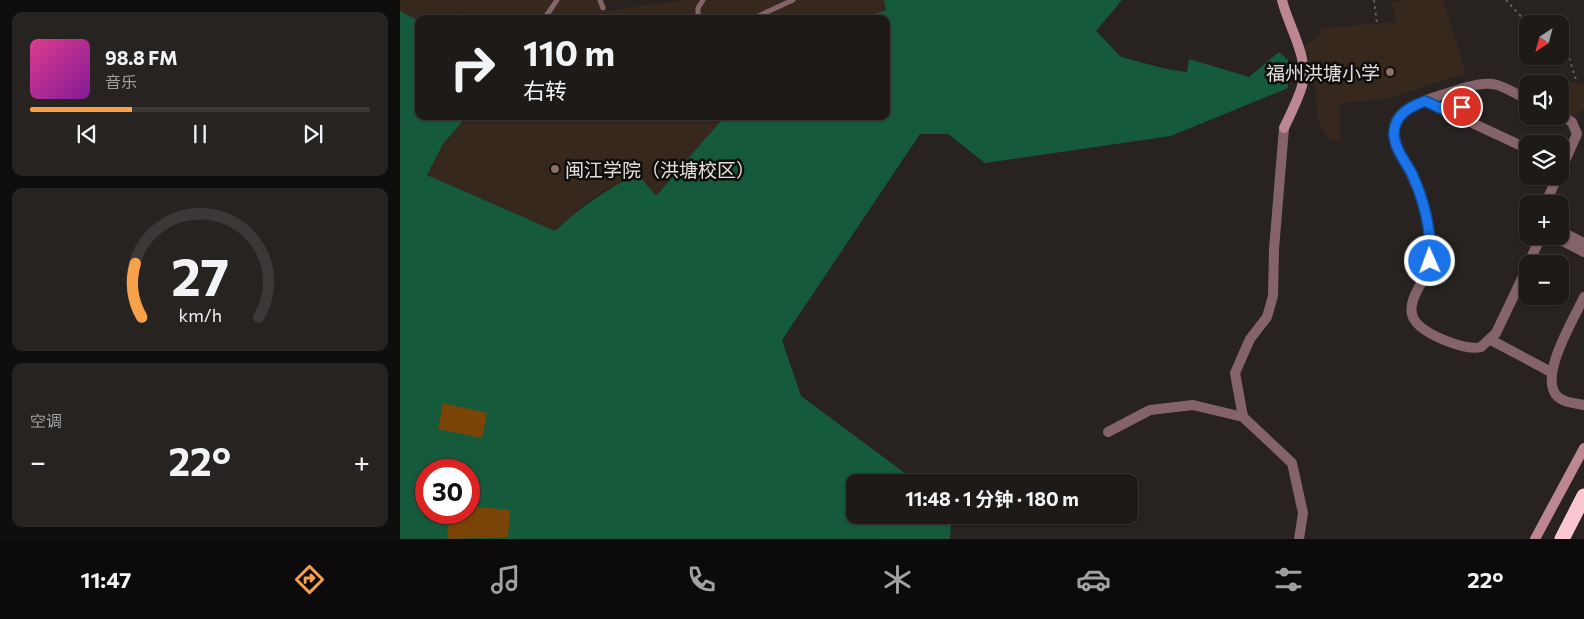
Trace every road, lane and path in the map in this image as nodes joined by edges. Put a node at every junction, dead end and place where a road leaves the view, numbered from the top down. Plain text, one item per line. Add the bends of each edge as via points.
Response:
1 (600, 0) edge
2 (703, 0) edge
3 (793, 0) edge
4 (1282, 0) edge
5 (1374, 0) edge
6 (1506, 0) edge
7 (555, 1) edge
8 (603, 8) dead end
9 (546, 15) edge
10 (698, 15) edge
11 (761, 15) edge
12 (1520, 15) edge
13 (1377, 24) dead end
14 (1569, 57) edge
15 (1576, 80) dead end
16 (1461, 90) junction
17 (1519, 96) edge
18 (1425, 101) junction
19 (1459, 117) junction
20 (1569, 120) edge
21 (1519, 145) edge
22 (1569, 150) edge
23 (1569, 236) edge
24 (1584, 243) edge
25 (1565, 245) edge
26 (1584, 252) edge
27 (1519, 283) edge
28 (1584, 297) edge
29 (1491, 340) junction
30 (1551, 372) junction
31 (1584, 405) edge
32 (1243, 417) junction
33 (1108, 432) dead end
34 (1584, 448) edge
35 (1584, 496) edge
36 (1563, 538) edge
37 (1299, 539) edge
38 (1535, 539) edge

1 - 8 lane
2 - 10 lane
3 - 11 lane
4 - 32 street via 1304,76 1284,128 1273,296 1267,317 1250,339 1235,373
5 - 13 path
6 - 12 path
7 - 9 lane
14 - 15 path
16 - 17 street via 1495,84
16 - 18 street
16 - 19 street
18 - 19 street
18 - 29 street via 1403,112 1394,132 1417,187 1430,242 1430,261 1413,300 1412,314 1426,330 1466,347 1482,347
19 - 21 street
20 - 22 street via 1577,134
23 - 24 street
25 - 26 street
27 - 29 street
28 - 30 street
29 - 30 street
30 - 31 street via 1551,384 1558,397
32 - 33 street via 1193,405 1150,410
32 - 37 street via 1292,464 1303,512
34 - 38 street
35 - 36 highway

